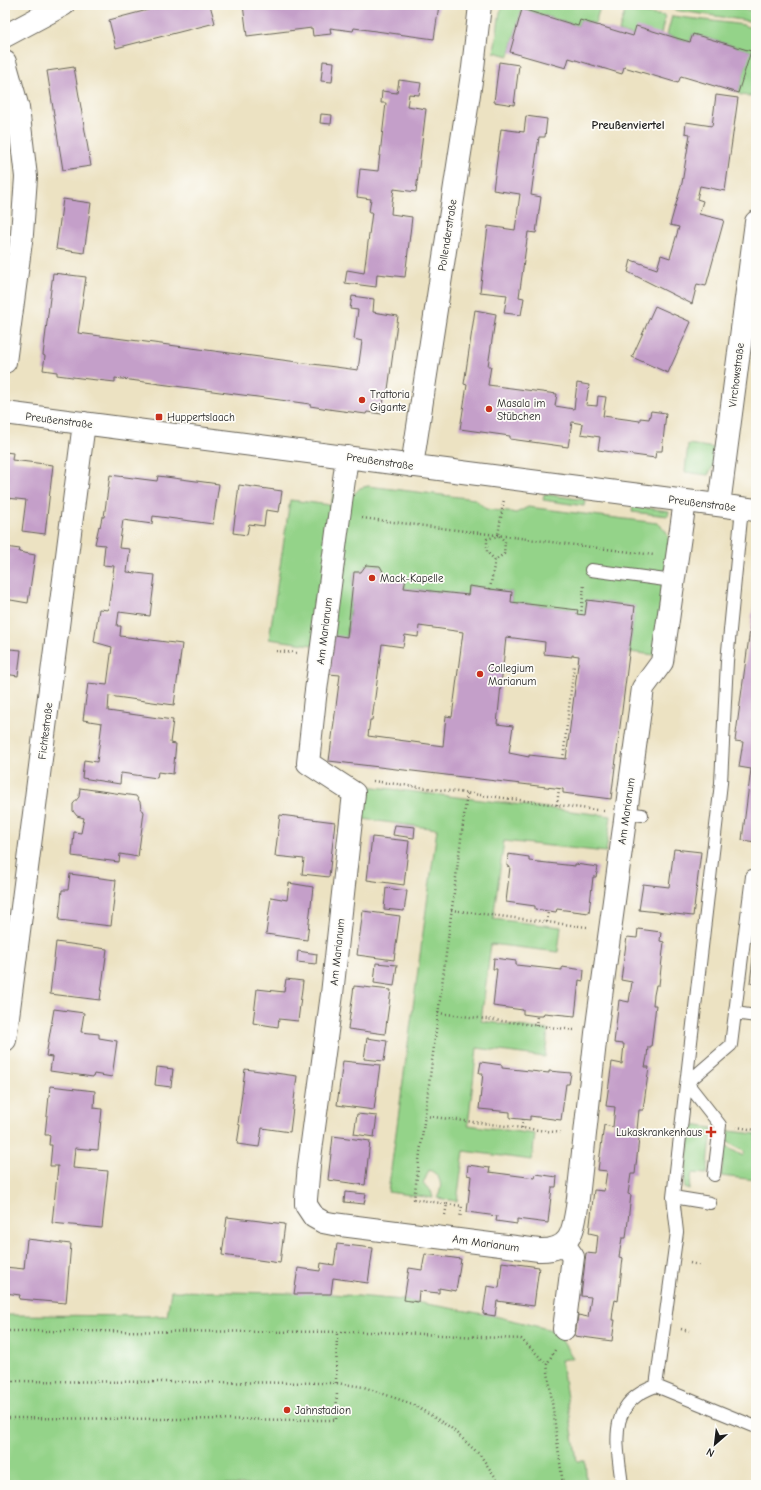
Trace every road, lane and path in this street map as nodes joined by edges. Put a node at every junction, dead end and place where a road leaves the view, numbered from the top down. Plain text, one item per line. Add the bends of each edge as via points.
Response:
1 (63, 5) edge
2 (480, 5) edge
3 (5, 36) edge
4 (5, 62) edge
5 (756, 222) edge
6 (5, 362) edge
7 (5, 413) edge
8 (84, 423) junction
9 (347, 457) junction
10 (412, 466) junction
11 (504, 499) dead end
12 (685, 501) junction
13 (719, 505) junction
14 (749, 509) edge
15 (339, 515) junction
16 (498, 535) junction
17 (676, 558) junction
18 (494, 560) junction
19 (591, 570) dead end
20 (673, 581) junction
21 (490, 589) dead end
22 (574, 665) dead end
23 (563, 759) dead end
24 (559, 788) dead end
25 (354, 793) junction
26 (467, 793) junction
27 (557, 805) junction
28 (634, 814) junction
29 (752, 876) dead end
30 (451, 910) junction
31 (548, 911) dead end
32 (547, 922) junction
33 (610, 930) junction
34 (438, 1013) junction
35 (735, 1013) junction
36 (537, 1016) dead end
37 (756, 1016) edge
38 (536, 1026) junction
39 (596, 1033) junction
40 (5, 1040) edge
41 (687, 1083) junction
42 (425, 1116) junction
43 (523, 1119) dead end
44 (522, 1128) junction
45 (586, 1136) junction
46 (714, 1175) dead end
47 (673, 1197) junction
48 (710, 1203) dead end
49 (442, 1237) junction
50 (564, 1244) junction
51 (564, 1329) dead end
52 (5, 1331) edge
53 (337, 1332) junction
54 (5, 1381) edge
55 (336, 1383) junction
56 (656, 1386) junction
57 (337, 1393) dead end
58 (5, 1418) edge
59 (756, 1427) edge
60 (501, 1485) edge
61 (563, 1485) edge
62 (622, 1485) edge

1 - 3 street
2 - 10 street, Pollenderstraße via 473,68
4 - 6 street via 18,108 26,177 22,234
5 - 13 street, Virchowstraße
7 - 8 street, Preußenstraße
8 - 9 street, Preußenstraße
8 - 40 street, Fichtestraße
9 - 10 street, Preußenstraße
9 - 15 street, Am Marianum
10 - 12 street, Preußenstraße
11 - 16 path
12 - 13 street, Preußenstraße
12 - 17 street, Am Marianum
13 - 14 street, Preußenstraße
14 - 41 lane via 727,661 721,783
15 - 16 path
15 - 25 street, Am Marianum via 308,763
16 - 17 path
16 - 18 path via 505,541 504,554
16 - 18 path via 487,539 486,552
17 - 20 street, Am Marianum
18 - 21 path
19 - 20 lane
20 - 28 street, Am Marianum via 662,662 643,688
22 - 23 path
24 - 27 path
25 - 26 path via 374,781
25 - 49 street, Am Marianum via 306,1206 314,1217 323,1222
26 - 27 path
26 - 30 path
27 - 28 path
28 - 33 street, Am Marianum
29 - 35 lane
30 - 32 path
30 - 34 path
31 - 32 path
32 - 33 path
33 - 39 street, Am Marianum
34 - 38 path
34 - 42 path
35 - 37 lane
35 - 41 lane via 731,1045
36 - 38 path
38 - 39 path
39 - 45 street, Am Marianum
41 - 46 lane via 720,1125
41 - 47 lane
42 - 44 path
42 - 49 path via 414,1198 446,1204
43 - 44 path
44 - 45 path
45 - 50 street, Am Marianum via 574,1230
47 - 48 lane
47 - 56 lane via 677,1232
49 - 50 street, Am Marianum via 539,1250 552,1250
50 - 51 street via 573,1257
52 - 53 path
53 - 55 path
53 - 61 path via 522,1339 547,1364
54 - 55 path
55 - 60 path via 364,1387 412,1404 450,1427 480,1455
56 - 59 lane
56 - 62 lane via 635,1395 621,1415 617,1445
57 - 58 path via 336,1420

